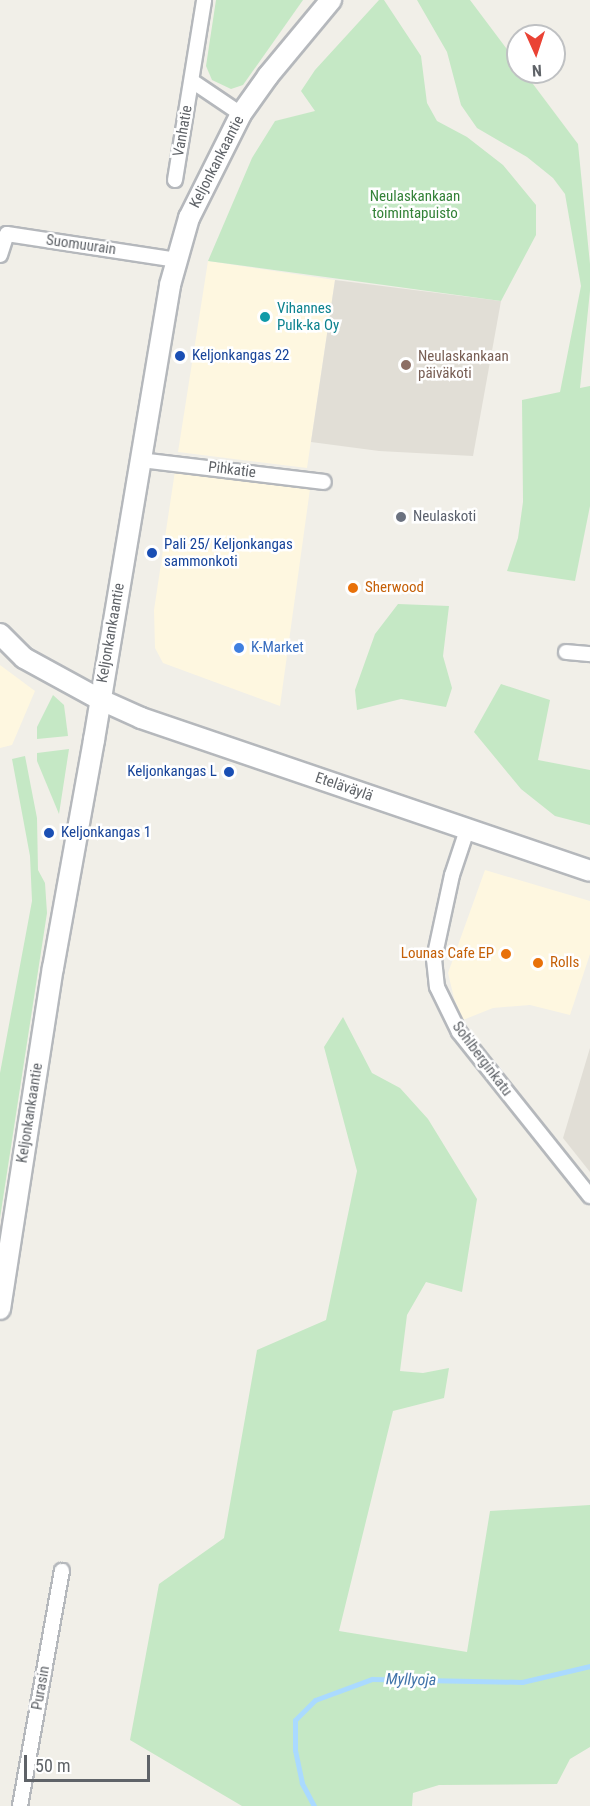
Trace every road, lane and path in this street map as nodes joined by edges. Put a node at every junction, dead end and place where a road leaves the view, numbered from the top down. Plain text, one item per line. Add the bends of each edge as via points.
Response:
1 (204, 0) edge
2 (331, 0) edge
3 (192, 81) junction
4 (241, 114) junction
5 (174, 180) dead end
6 (0, 255) edge
7 (177, 260) junction
8 (140, 460) junction
9 (324, 482) dead end
10 (0, 634) edge
11 (566, 651) dead end
12 (590, 654) edge
13 (99, 699) junction
14 (466, 830) junction
15 (590, 871) edge
16 (590, 1196) edge
17 (0, 1309) edge
18 (62, 1571) dead end
19 (20, 1806) edge

1 - 3 street, Vanhatie
2 - 4 main road, Keljonkankaantie
3 - 4 street, Vanhatie
3 - 5 street, Vanhatie
4 - 7 main road, Keljonkankaantie via 189,218
6 - 7 street, Suomuurain via 7,234
7 - 8 main road, Keljonkankaantie
8 - 9 street, Pihkatie
8 - 13 main road, Keljonkankaantie
10 - 13 main road, Eteläväylä via 24,657
11 - 12 street
13 - 14 main road, Eteläväylä via 141,718
13 - 17 main road, Keljonkankaantie via 52,968
14 - 15 main road, Eteläväylä
14 - 16 street, Sohlberginkatu via 434,959 436,987 459,1032
18 - 19 street, Purasin

